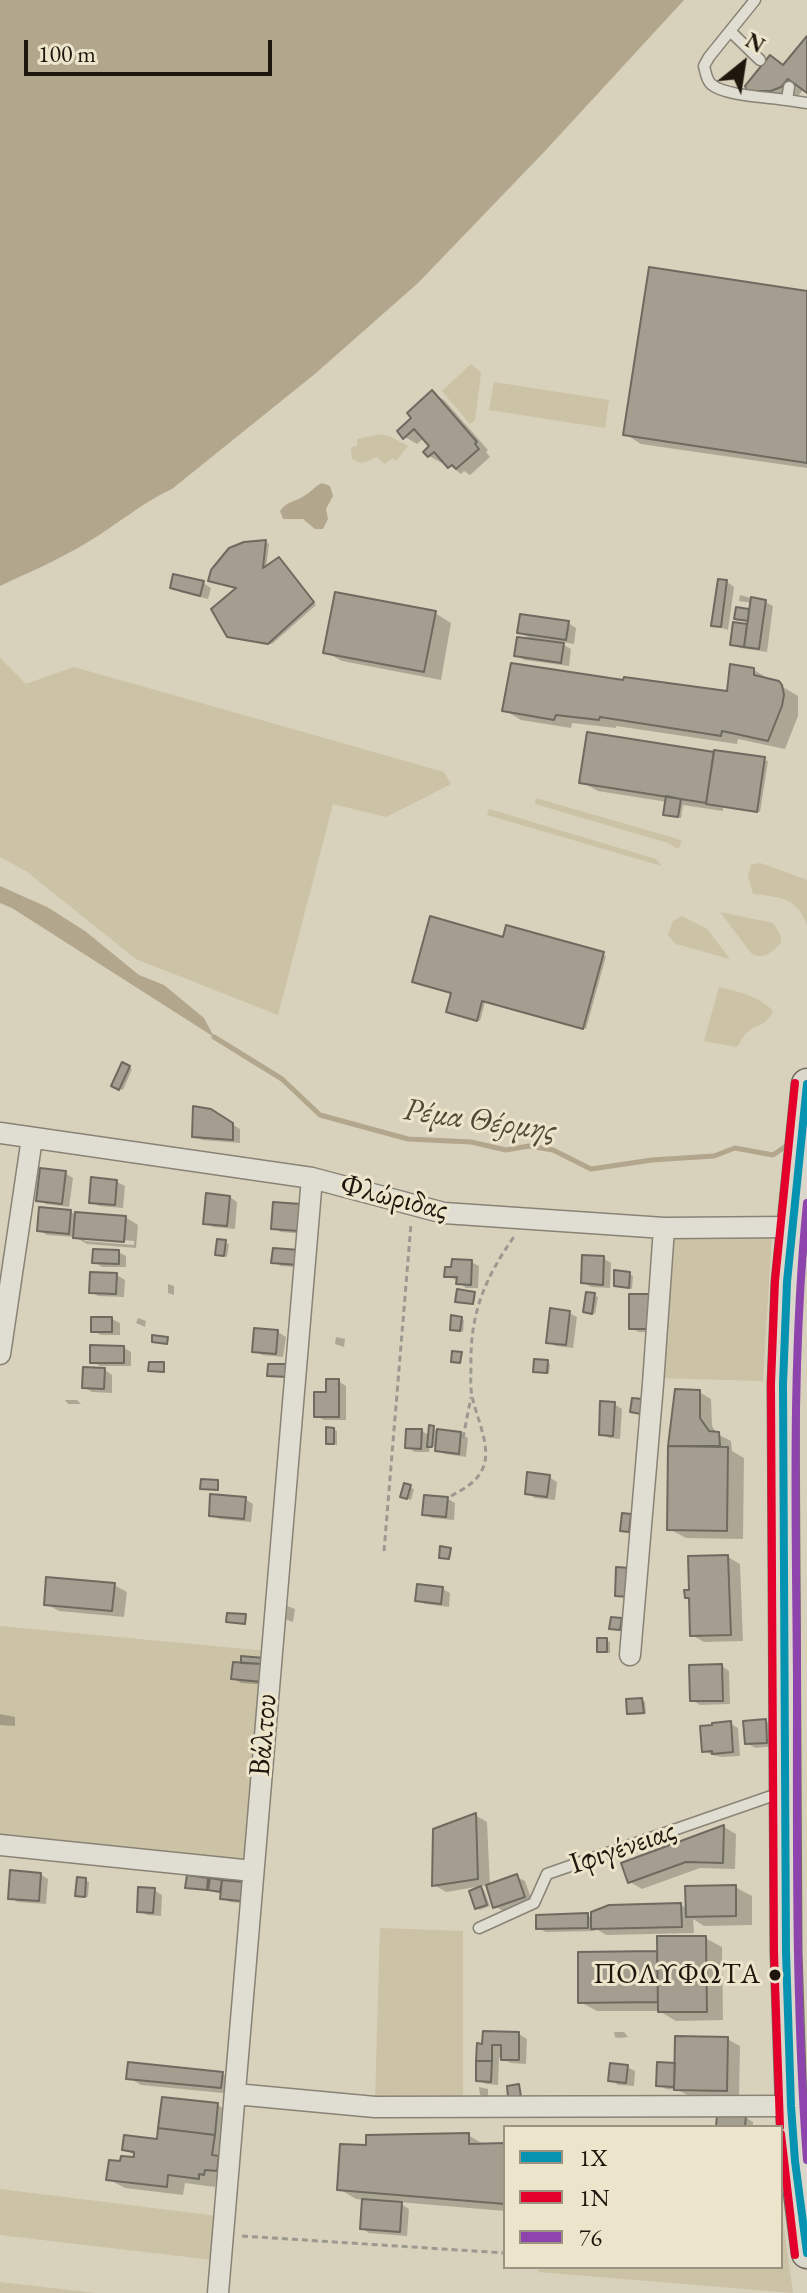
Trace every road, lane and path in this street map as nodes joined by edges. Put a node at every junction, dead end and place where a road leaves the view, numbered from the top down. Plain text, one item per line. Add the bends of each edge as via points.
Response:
1 (755, 0) edge
2 (730, 31) junction
3 (760, 60) dead end
4 (789, 87) dead end
5 (787, 100) junction
6 (807, 103) edge
7 (807, 1084) edge
8 (0, 1133) edge
9 (32, 1138) junction
10 (312, 1178) junction
11 (413, 1204) junction
12 (528, 1218) junction
13 (792, 1227) junction
14 (664, 1228) junction
15 (0, 1354) edge
16 (471, 1393) junction
17 (463, 1438) dead end
18 (451, 1496) dead end
19 (384, 1551) dead end
20 (630, 1655) dead end
21 (786, 1791) junction
22 (0, 1845) edge
23 (253, 1871) junction
24 (479, 1928) dead end
25 (235, 2094) junction
26 (791, 2106) junction
27 (222, 2235) junction
28 (503, 2253) edge
29 (807, 2253) edge
30 (218, 2293) edge

1 - 2 lane
2 - 3 lane
2 - 5 lane via 704,66 708,81 729,91
4 - 5 lane
5 - 6 lane
7 - 13 main road
8 - 9 street, Φλώριδας
9 - 10 street, Φλώριδας
9 - 15 street
10 - 11 street, Φλώριδας
10 - 23 street, Βάλτου
11 - 12 street, Φλώριδας via 444,1213
11 - 19 path
12 - 14 street, Φλώριδας
12 - 16 path via 481,1295 473,1320
13 - 14 street, Φλώριδας
13 - 21 main road via 783,1384
14 - 20 street
16 - 17 path
16 - 18 path via 486,1452 484,1468 474,1482
21 - 24 lane, Ιφιγένειας via 547,1874 534,1903
21 - 26 main road
22 - 23 street
23 - 25 street, Βάλτου
25 - 26 street via 375,2107
25 - 27 street, Βάλτου
26 - 29 main road
27 - 28 path
27 - 30 street, Βάλτου

